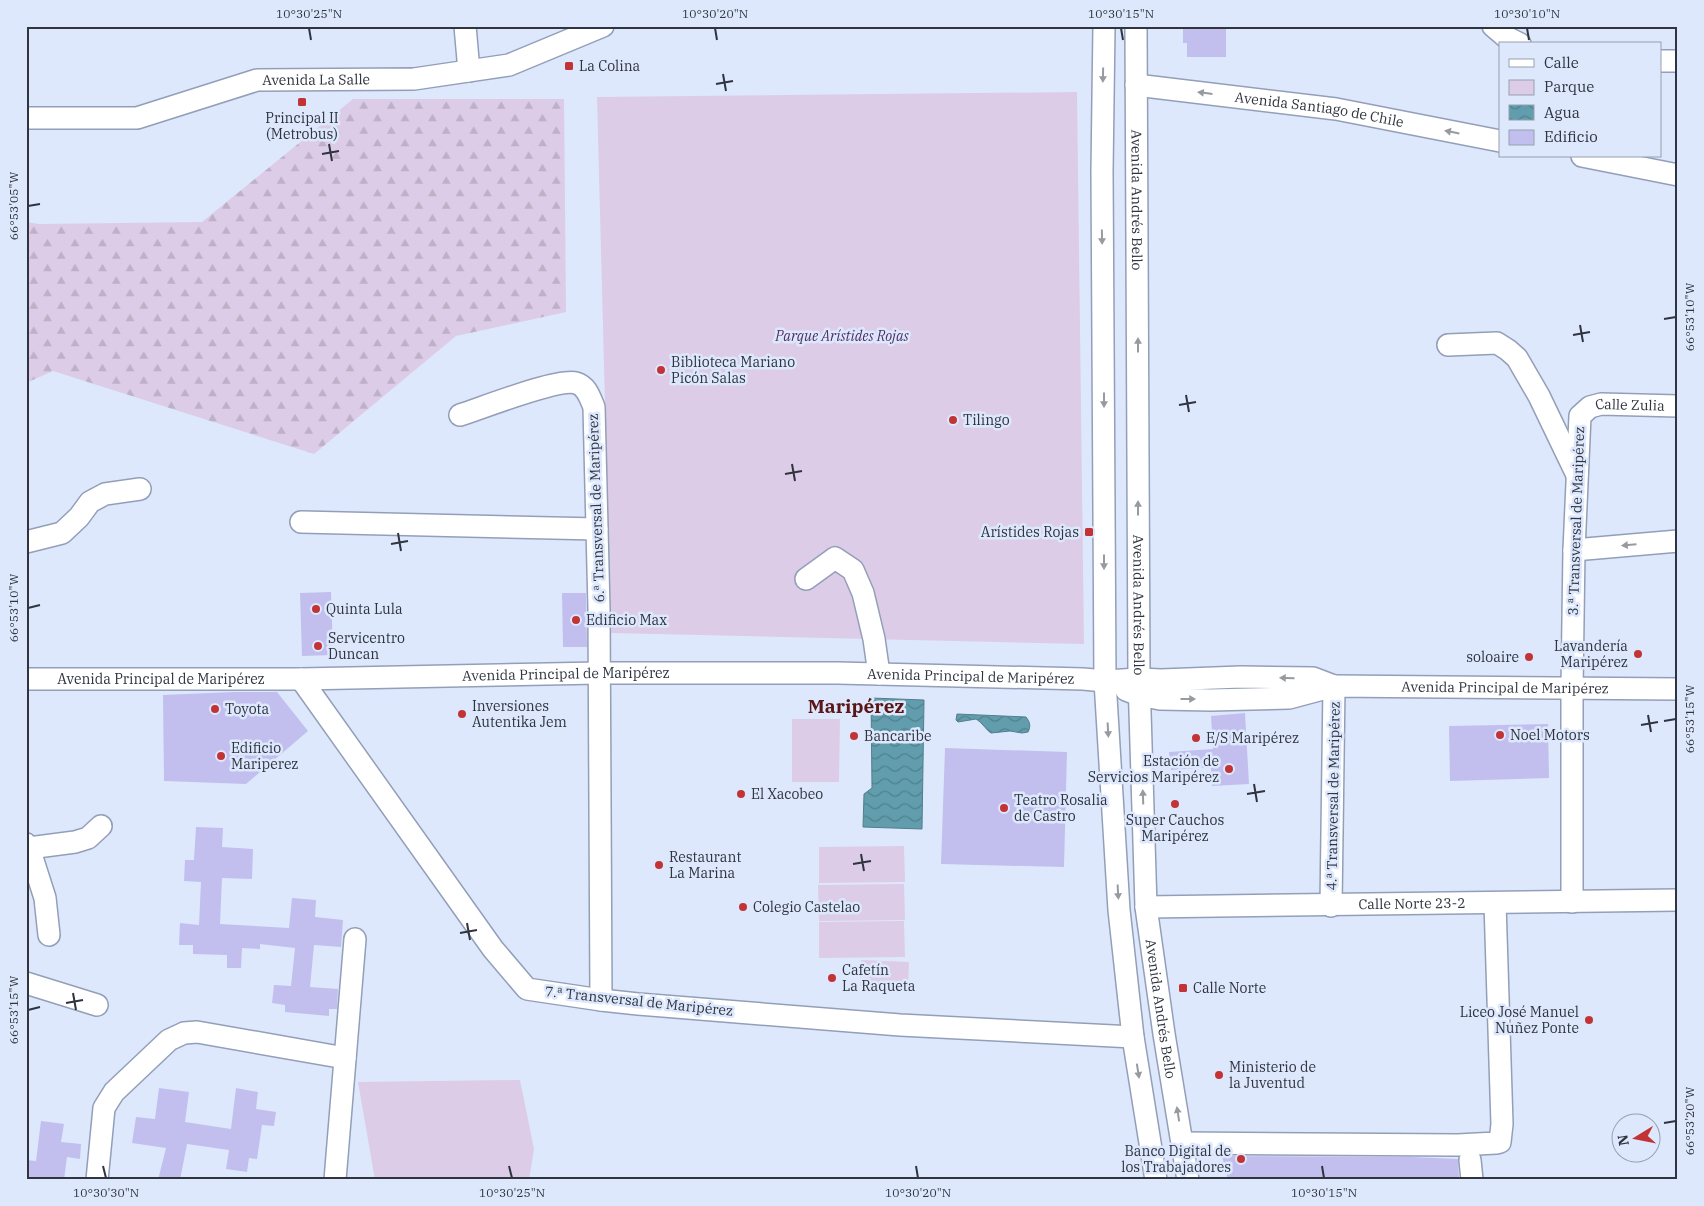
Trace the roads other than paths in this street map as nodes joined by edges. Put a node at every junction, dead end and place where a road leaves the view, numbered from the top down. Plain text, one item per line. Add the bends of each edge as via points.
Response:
1 (465, 26) edge
2 (603, 26) edge
3 (1104, 26) edge
4 (1136, 26) edge
5 (1493, 26) edge
6 (1516, 42) edge
7 (1662, 61) edge
8 (1678, 61) edge
9 (470, 71) junction
10 (1136, 84) junction
11 (26, 118) edge
12 (1499, 141) edge
13 (1592, 158) edge
14 (1678, 175) edge
15 (1448, 345) dead end
16 (1678, 406) edge
17 (1583, 411) joint
18 (460, 415) dead end
19 (1577, 476) junction
20 (140, 489) dead end
21 (301, 522) dead end
22 (597, 529) junction
23 (1678, 541) edge
24 (26, 542) edge
25 (1574, 550) junction
26 (806, 579) dead end
27 (599, 673) junction
28 (879, 674) junction
29 (26, 679) edge
30 (301, 680) junction
31 (1105, 681) junction
32 (1334, 686) junction
33 (1139, 687) junction
34 (1572, 688) junction
35 (1678, 690) edge
36 (100, 826) dead end
37 (28, 846) edge
38 (1678, 900) edge
39 (1572, 902) junction
40 (1495, 903) junction
41 (1331, 906) junction
42 (1146, 907) junction
43 (49, 935) dead end
44 (355, 939) dead end
45 (26, 983) edge
46 (601, 1000) junction
47 (97, 1005) dead end
48 (1132, 1037) junction
49 (345, 1058) junction
50 (1182, 1143) junction
51 (97, 1180) edge
52 (335, 1180) edge
53 (1156, 1180) edge
54 (1188, 1180) edge

1 - 9 street
2 - 9 street, Avenida La Salle via 509,65
3 -> 31 street
4 - 10 street, Avenida Andrés Bello
5 - 6 street
7 - 8 street
9 - 11 street, Avenida La Salle via 414,79 257,80 137,118
12 -> 10 street, Avenida Santiago de Chile via 1336,109
33 -> 10 street, Avenida Andrés Bello
13 - 14 street
15 - 19 street via 1497,343 1517,358
16 - 17 street, Calle Zulia via 1601,404
17 - 19 street, 3.ª Transversal de Maripérez via 1580,416
18 - 22 street, 6.ª Transversal de Maripérez via 548,386 577,383 589,393 594,407
19 - 25 street, 3.ª Transversal de Maripérez
20 - 24 street via 104,494 90,502 62,533
21 - 22 street
22 - 27 street, 6.ª Transversal de Maripérez
23 -> 25 street
25 - 34 street, 3.ª Transversal de Maripérez
26 - 28 street via 835,558 853,570 872,630
27 - 28 street, Avenida Principal de Maripérez
27 - 30 street, Avenida Principal de Maripérez
27 - 46 street, 6.ª Transversal de Maripérez
28 - 31 street, Avenida Principal de Maripérez
29 - 30 street, Avenida Principal de Maripérez
30 - 46 street, 7.ª Transversal de Maripérez via 527,989
31 - 33 street, Avenida Principal de Maripérez
31 -> 48 street via 1119,910
32 - 33 street, Avenida Principal de Maripérez via 1289,698 1170,699
32 - 34 street, Avenida Principal de Maripérez
32 - 41 street, 4.ª Transversal de Maripérez
42 -> 33 street, Avenida Andrés Bello
34 - 35 street, Avenida Principal de Maripérez
34 - 39 street, 3.ª Transversal de Maripérez
36 - 37 street via 88,838 75,842
37 - 43 street via 45,898
38 - 39 street, Calle Norte 23-2
39 - 40 street, Calle Norte 23-2
40 - 41 street, Calle Norte 23-2
40 - 50 street via 1500,1142 1458,1145
41 - 42 street, Calle Norte 23-2
50 -> 42 street, Avenida Andrés Bello
44 - 49 street
45 - 47 street
46 - 48 street, 7.ª Transversal de Maripérez via 900,1025
48 -> 53 street
49 - 51 street via 197,1032 184,1033 169,1040 114,1092 104,1108
49 - 52 street
50 - 54 street, Avenida Andrés Bello

